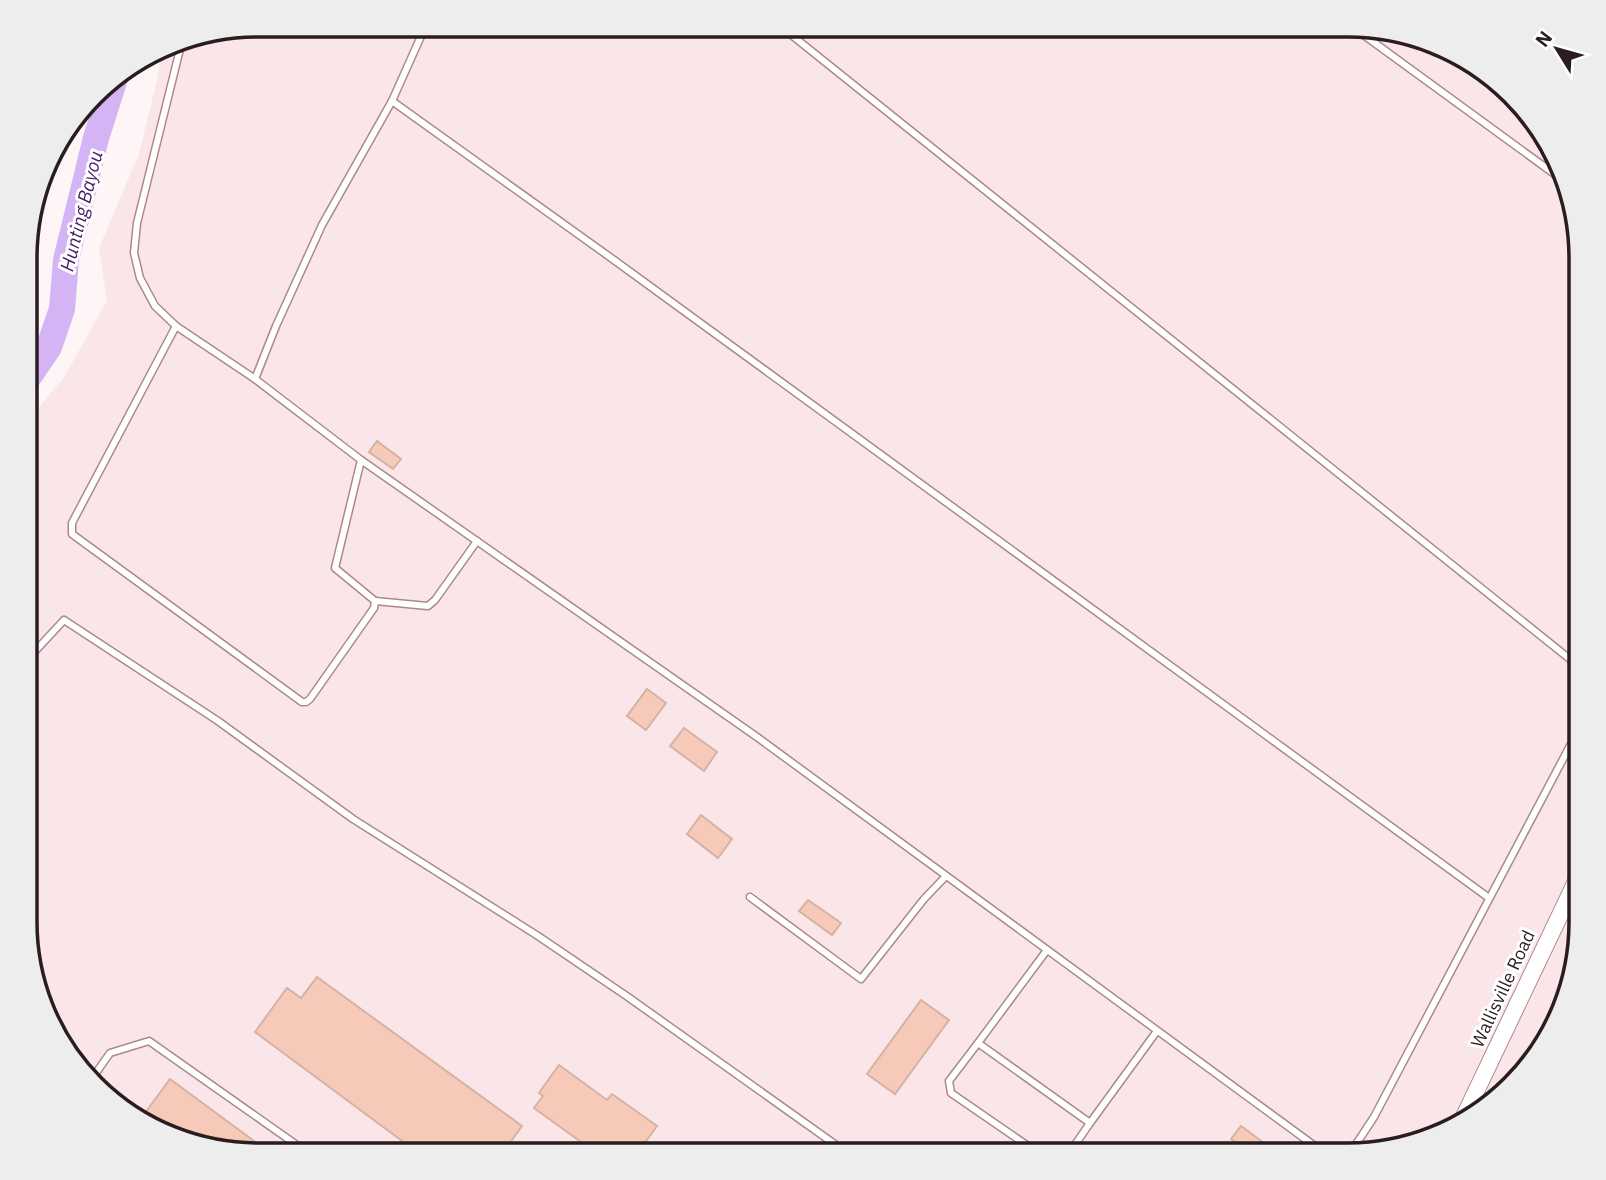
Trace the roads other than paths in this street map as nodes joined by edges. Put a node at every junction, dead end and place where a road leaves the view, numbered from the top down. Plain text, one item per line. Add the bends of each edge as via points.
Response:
1 (420, 37) edge
2 (794, 37) edge
3 (1368, 38) edge
4 (179, 51) edge
5 (392, 102) junction
6 (1551, 172) edge
7 (176, 326) junction
8 (255, 379) junction
9 (361, 460) junction
10 (477, 541) junction
11 (375, 601) junction
12 (37, 649) edge
13 (1569, 658) edge
14 (1569, 748) edge
15 (946, 876) junction
16 (1569, 896) edge
17 (750, 897) dead end
18 (1489, 898) junction
19 (1565, 904) junction
20 (1569, 906) edge
21 (1046, 950) junction
22 (1157, 1031) junction
23 (978, 1043) junction
24 (96, 1072) edge
25 (1480, 1099) edge
26 (1090, 1123) junction
27 (1357, 1142) edge
28 (294, 1143) edge
29 (833, 1143) edge
30 (1024, 1143) edge
31 (1076, 1143) edge
32 (1309, 1143) edge

1 - 5 lane
2 - 13 lane
3 - 6 lane
4 - 7 lane via 137,222 134,253 139,278 155,306
5 - 8 lane via 322,225
5 - 18 lane
7 - 8 lane
7 - 11 lane via 72,523 72,534 302,702 310,699
8 - 9 lane
9 - 10 lane
9 - 11 lane via 335,568
10 - 11 lane via 428,606
10 - 15 lane
12 - 29 lane via 64,620 218,721 353,819 549,943
14 - 18 lane
15 - 17 lane via 861,979
15 - 21 lane
16 - 19 main road, Wallisville Road
18 - 27 lane
19 - 20 lane
19 - 25 main road, Wallisville Road
21 - 22 lane
21 - 23 lane
22 - 26 lane
22 - 32 lane
23 - 26 lane
23 - 30 lane via 949,1081 951,1093
24 - 28 lane via 110,1053 149,1041
26 - 31 lane

